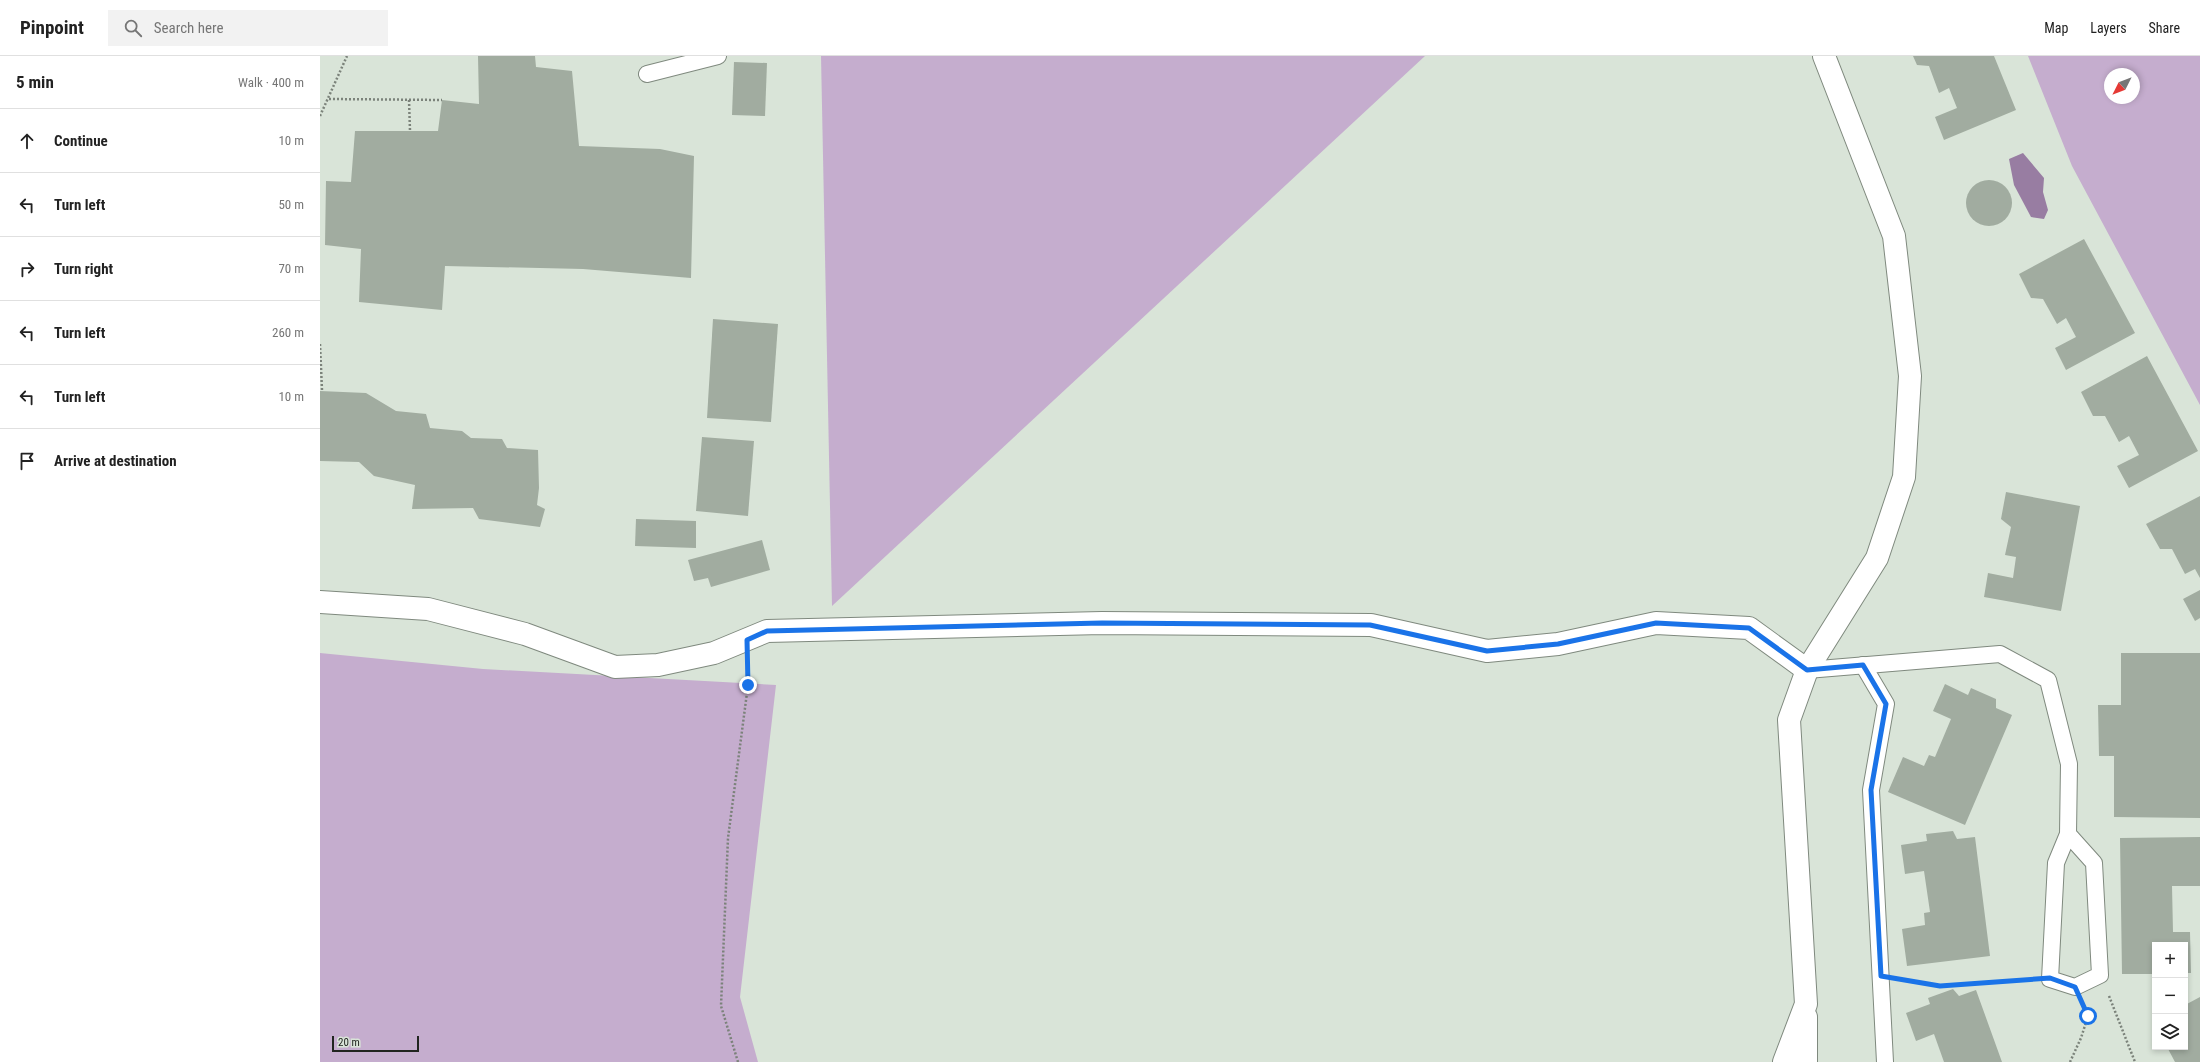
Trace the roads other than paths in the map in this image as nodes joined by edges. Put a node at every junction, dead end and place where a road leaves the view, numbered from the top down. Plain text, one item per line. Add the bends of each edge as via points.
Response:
1 (718, 56) edge
2 (1824, 56) edge
3 (647, 74) dead end
4 (320, 602) edge
5 (1863, 665) junction
6 (1807, 670) junction
7 (2068, 834) junction
8 (1806, 1004) junction
9 (1784, 1062) edge
10 (1806, 1062) edge
11 (1885, 1062) edge

1 - 3 lane
2 - 6 street via 1894,236 1910,376 1904,477 1877,558
4 - 6 street via 428,609 525,634 615,667 658,665 714,653 767,631 1094,623 1370,625 1487,651 1558,644 1656,623 1749,628
5 - 6 lane
5 - 7 lane via 2000,654 2048,680 2069,764
5 - 11 lane via 1886,704 1871,790
6 - 8 street via 1789,720
7 - 7 lane via 2094,863 2100,975 2075,987 2050,978 2056,863
8 - 9 street
8 - 10 street

